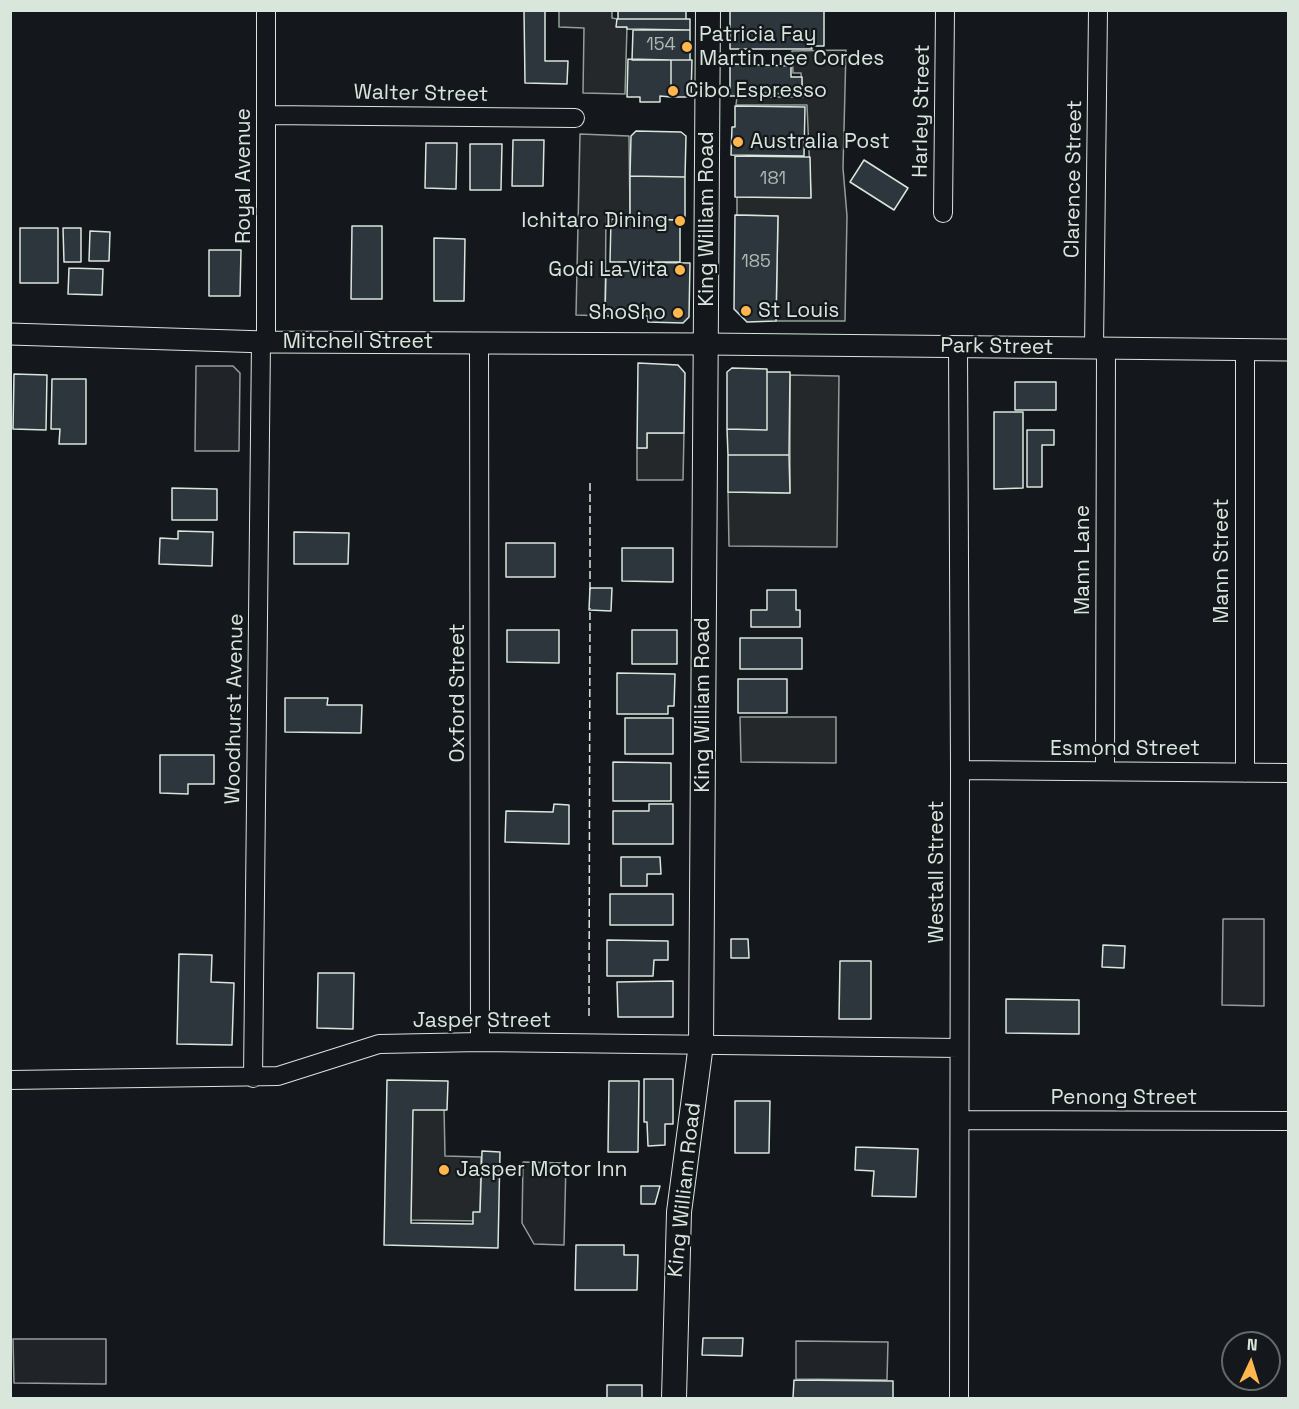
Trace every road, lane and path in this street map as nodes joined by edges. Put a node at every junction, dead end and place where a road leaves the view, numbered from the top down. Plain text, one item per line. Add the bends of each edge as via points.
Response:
1 (266, 10) edge
2 (708, 10) edge
3 (945, 10) edge
4 (1098, 10) edge
5 (267, 115) junction
6 (575, 118) dead end
7 (943, 213) dead end
8 (10, 334) edge
9 (263, 342) junction
10 (480, 343) junction
11 (706, 344) junction
12 (958, 347) junction
13 (1100, 348) junction
14 (1245, 350) junction
15 (1288, 350) edge
16 (960, 770) junction
17 (1105, 771) junction
18 (1245, 772) junction
19 (1288, 773) edge
20 (480, 1042) junction
21 (701, 1044) junction
22 (958, 1048) junction
23 (254, 1078) junction
24 (10, 1080) edge
25 (960, 1120) junction
26 (1288, 1121) edge
27 (674, 1398) edge
28 (959, 1398) edge

1 - 5 street, Royal Avenue
2 - 11 main road, King William Road
3 - 7 street, Harley Street
4 - 13 street, Clarence Street
5 - 6 street, Walter Street
5 - 9 street, Royal Avenue
8 - 9 street, Mitchell Street
9 - 10 street, Mitchell Street
9 - 23 street, Woodhurst Avenue
10 - 11 street, Mitchell Street
10 - 20 street, Oxford Street
11 - 12 street, Park Street
11 - 21 main road, King William Road
12 - 13 street, Park Street
12 - 16 street, Westall Street
13 - 14 street, Park Street
13 - 17 street, Mann Lane
14 - 15 street, Park Street
14 - 18 street, Mann Street
16 - 17 street, Esmond Street
16 - 22 street, Westall Street
17 - 18 street, Esmond Street
18 - 19 street, Esmond Street
20 - 21 street, Jasper Street
20 - 23 street, Jasper Street via 379,1044 278,1076
21 - 22 street, Jasper Street
21 - 27 main road, King William Road via 679,1212
22 - 25 street, Westall Street
23 - 24 street, Jasper Street
25 - 26 street, Penong Street
25 - 28 street, Westall Street

